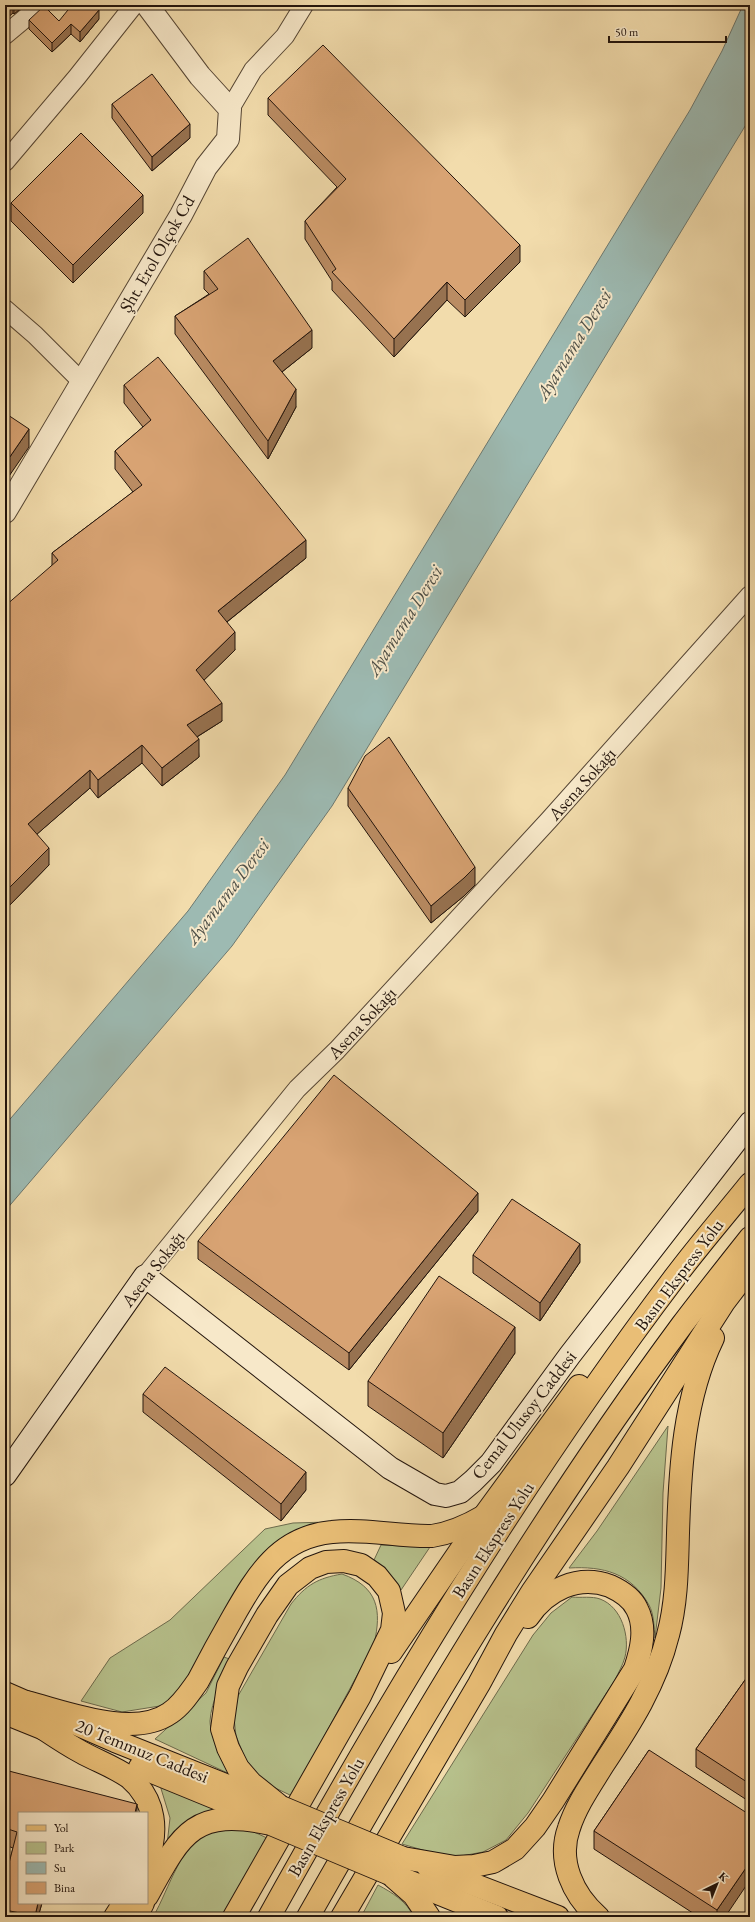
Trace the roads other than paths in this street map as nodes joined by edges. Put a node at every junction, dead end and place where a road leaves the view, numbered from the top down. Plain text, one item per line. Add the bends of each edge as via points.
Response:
1 (41, 5) edge
2 (134, 5) edge
3 (148, 5) edge
4 (304, 5) edge
5 (5, 35) edge
6 (230, 109) junction
7 (5, 162) edge
8 (5, 309) edge
9 (82, 382) junction
10 (5, 512) edge
11 (750, 595) edge
12 (750, 1123) edge
13 (750, 1184) edge
14 (750, 1238) edge
15 (750, 1268) edge
16 (750, 1275) edge
17 (145, 1276) junction
18 (676, 1276) junction
19 (5, 1475) edge
20 (484, 1516) junction
21 (479, 1684) junction
22 (5, 1693) edge
23 (360, 1696) junction
24 (26, 1702) junction
25 (5, 1713) edge
26 (44, 1729) junction
27 (276, 1815) junction
28 (148, 1859) edge
29 (397, 1866) junction
30 (148, 1894) edge
31 (123, 1904) edge
32 (142, 1904) edge
33 (115, 1917) edge
34 (136, 1917) edge
35 (234, 1917) edge
36 (269, 1917) edge
37 (308, 1917) edge
38 (342, 1917) edge
39 (429, 1917) edge
40 (497, 1917) edge
41 (558, 1917) edge
42 (598, 1917) edge

1 - 5 street
2 - 7 street
3 - 6 main road via 200,76
4 - 6 street via 285,36 253,70
6 - 9 main road, Şht. Erol Olçok Cd via 228,140 206,167 181,215
8 - 9 street
9 - 10 main road, Şht. Erol Olçok Cd
11 - 17 street, Asena Sokağı via 549,820 337,1050 297,1089
12 - 17 main road, Cemal Ulusoy Caddesi via 570,1355 491,1463 460,1492 446,1496 435,1494 390,1468
13 - 18 main road, Basın Ekspress Yolu
14 - 37 main road, Basın Ekspress Yolu via 682,1325 537,1535 411,1739
15 - 21 main road via 724,1302 618,1467 532,1592
16 - 42 main road via 712,1340 694,1389 682,1464 674,1606 662,1660 637,1712 577,1808 568,1829 565,1849 567,1869 574,1888 587,1907
17 - 19 main road, Asena Sokağı
18 - 20 main road via 635,1313 610,1343
18 - 36 main road, Basın Ekspress Yolu via 545,1460 485,1551 381,1722
20 - 23 main road
20 - 24 main road via 467,1526 432,1536 332,1532 312,1536 282,1551 270,1560 252,1585 188,1695 160,1719 146,1723 115,1724
21 - 29 main road via 534,1608 558,1589 588,1581 601,1583 627,1596 638,1610 642,1628 641,1650 635,1669 553,1801 535,1827 515,1849 493,1862 474,1866
21 - 38 main road
22 - 24 main road, 20 Temmuz Caddesi
23 - 27 main road via 392,1630 394,1613 389,1592 377,1576 361,1565 344,1561 326,1562 298,1575 276,1600 237,1667 228,1686 224,1705 222,1729 228,1748 238,1768
23 - 35 main road
24 - 27 main road, 20 Temmuz Caddesi
25 - 26 main road
26 - 27 main road via 250,1812
26 - 28 main road via 80,1752 130,1778 146,1796 154,1818 153,1843
27 - 29 main road, bridge
27 - 30 main road via 224,1818 207,1822 194,1829 173,1852
29 - 39 main road
29 - 40 main road
29 - 41 main road
31 - 33 main road
32 - 34 main road

